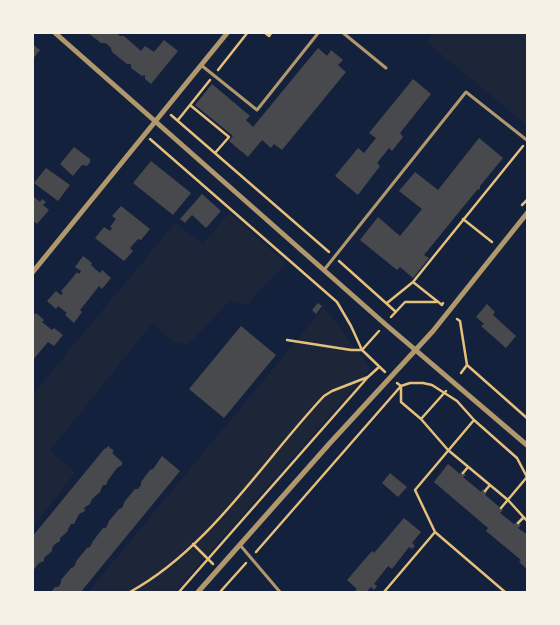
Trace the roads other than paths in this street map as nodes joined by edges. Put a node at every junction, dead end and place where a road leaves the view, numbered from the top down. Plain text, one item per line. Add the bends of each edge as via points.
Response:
1 (54, 32) edge
2 (228, 32) edge
3 (319, 32) edge
4 (342, 32) edge
5 (201, 65) junction
6 (386, 68) dead end
7 (156, 121) junction
8 (527, 141) edge
9 (528, 212) edge
10 (324, 270) junction
11 (32, 273) edge
12 (416, 350) junction
13 (528, 446) edge
14 (240, 544) junction
15 (198, 592) edge
16 (280, 592) edge

1 - 7 street
2 - 5 street
3 - 5 lane via 256,110
4 - 6 lane
5 - 7 street
7 - 10 street
7 - 11 street
8 - 10 lane via 466,92
9 - 12 street
10 - 12 street
12 - 13 street
12 - 14 street
14 - 15 street
14 - 16 lane

